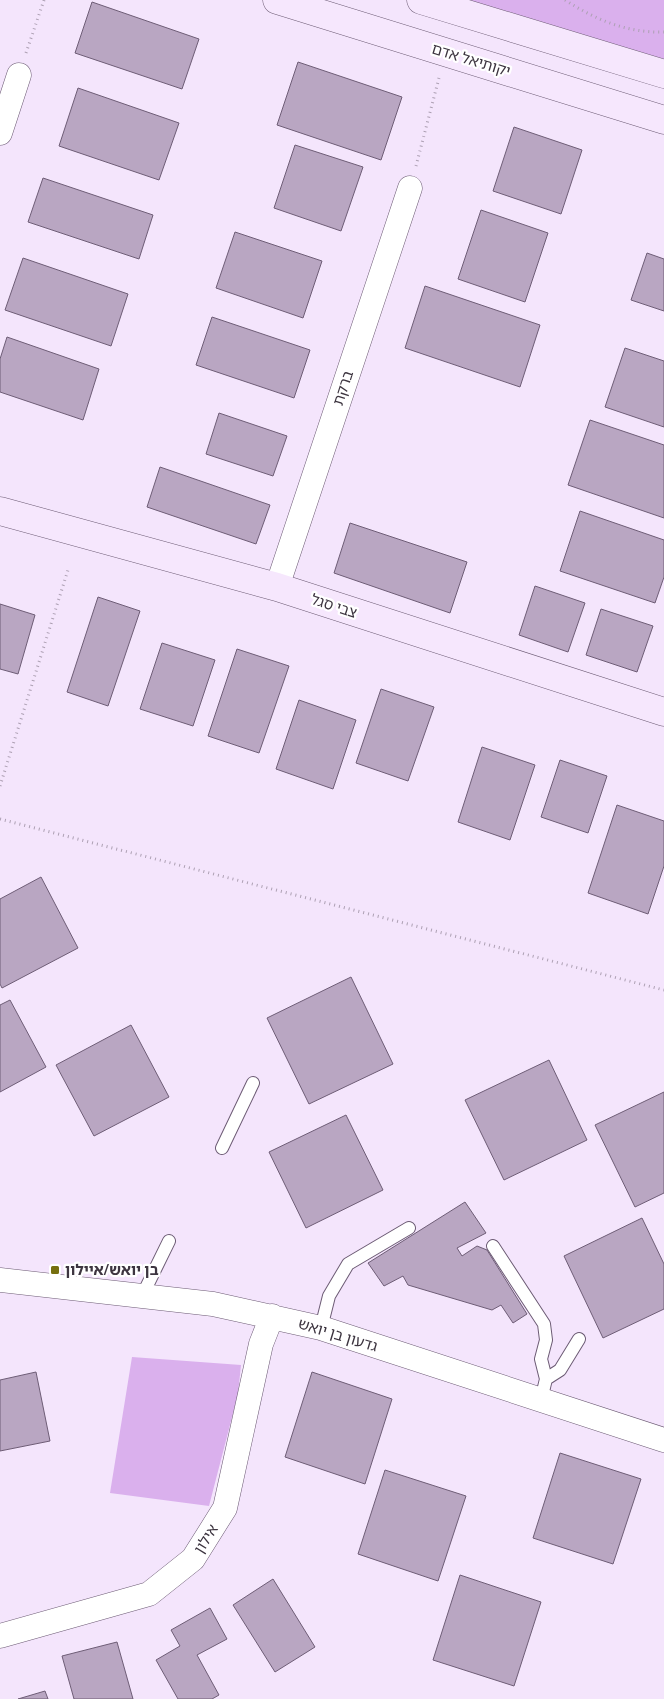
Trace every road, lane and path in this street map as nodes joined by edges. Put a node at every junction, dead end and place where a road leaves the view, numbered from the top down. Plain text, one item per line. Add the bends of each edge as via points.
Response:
1 (44, 0) edge
2 (277, 0) edge
3 (421, 0) edge
4 (565, 0) edge
5 (664, 32) edge
6 (440, 74) dead end
7 (664, 74) edge
8 (19, 75) joint
9 (664, 120) edge
10 (0, 133) edge
11 (410, 188) joint
12 (0, 512) edge
13 (68, 570) dead end
14 (277, 588) junction
15 (664, 712) edge
16 (0, 786) edge
17 (0, 819) edge
18 (664, 990) edge
19 (253, 1083) dead end
20 (222, 1148) dead end
21 (409, 1228) dead end
22 (169, 1241) dead end
23 (493, 1246) dead end
24 (0, 1280) edge
25 (142, 1296) junction
26 (272, 1316) junction
27 (321, 1328) junction
28 (579, 1339) dead end
29 (543, 1390) junction
30 (664, 1440) edge
31 (0, 1636) edge

1 - 8 path
2 - 9 street, יקותיאל אדם
3 - 7 street
4 - 5 path via 620,28 646,33
6 - 11 path
8 - 10 street
11 - 14 street, ברקת
12 - 14 street, צבי סגל
13 - 16 path
14 - 15 street, צבי סגל
17 - 18 path
19 - 20 lane
21 - 27 lane via 348,1264 329,1296
22 - 25 lane
23 - 29 lane via 544,1324
24 - 25 street, גדעון בן יואש
25 - 26 street, גדעון בן יואש via 212,1304
26 - 27 street, גדעון בן יואש
26 - 31 street, אילון via 261,1344 225,1508 193,1559 149,1594
27 - 29 street, גדעון בן יואש
28 - 29 lane
29 - 30 street, גדעון בן יואש

